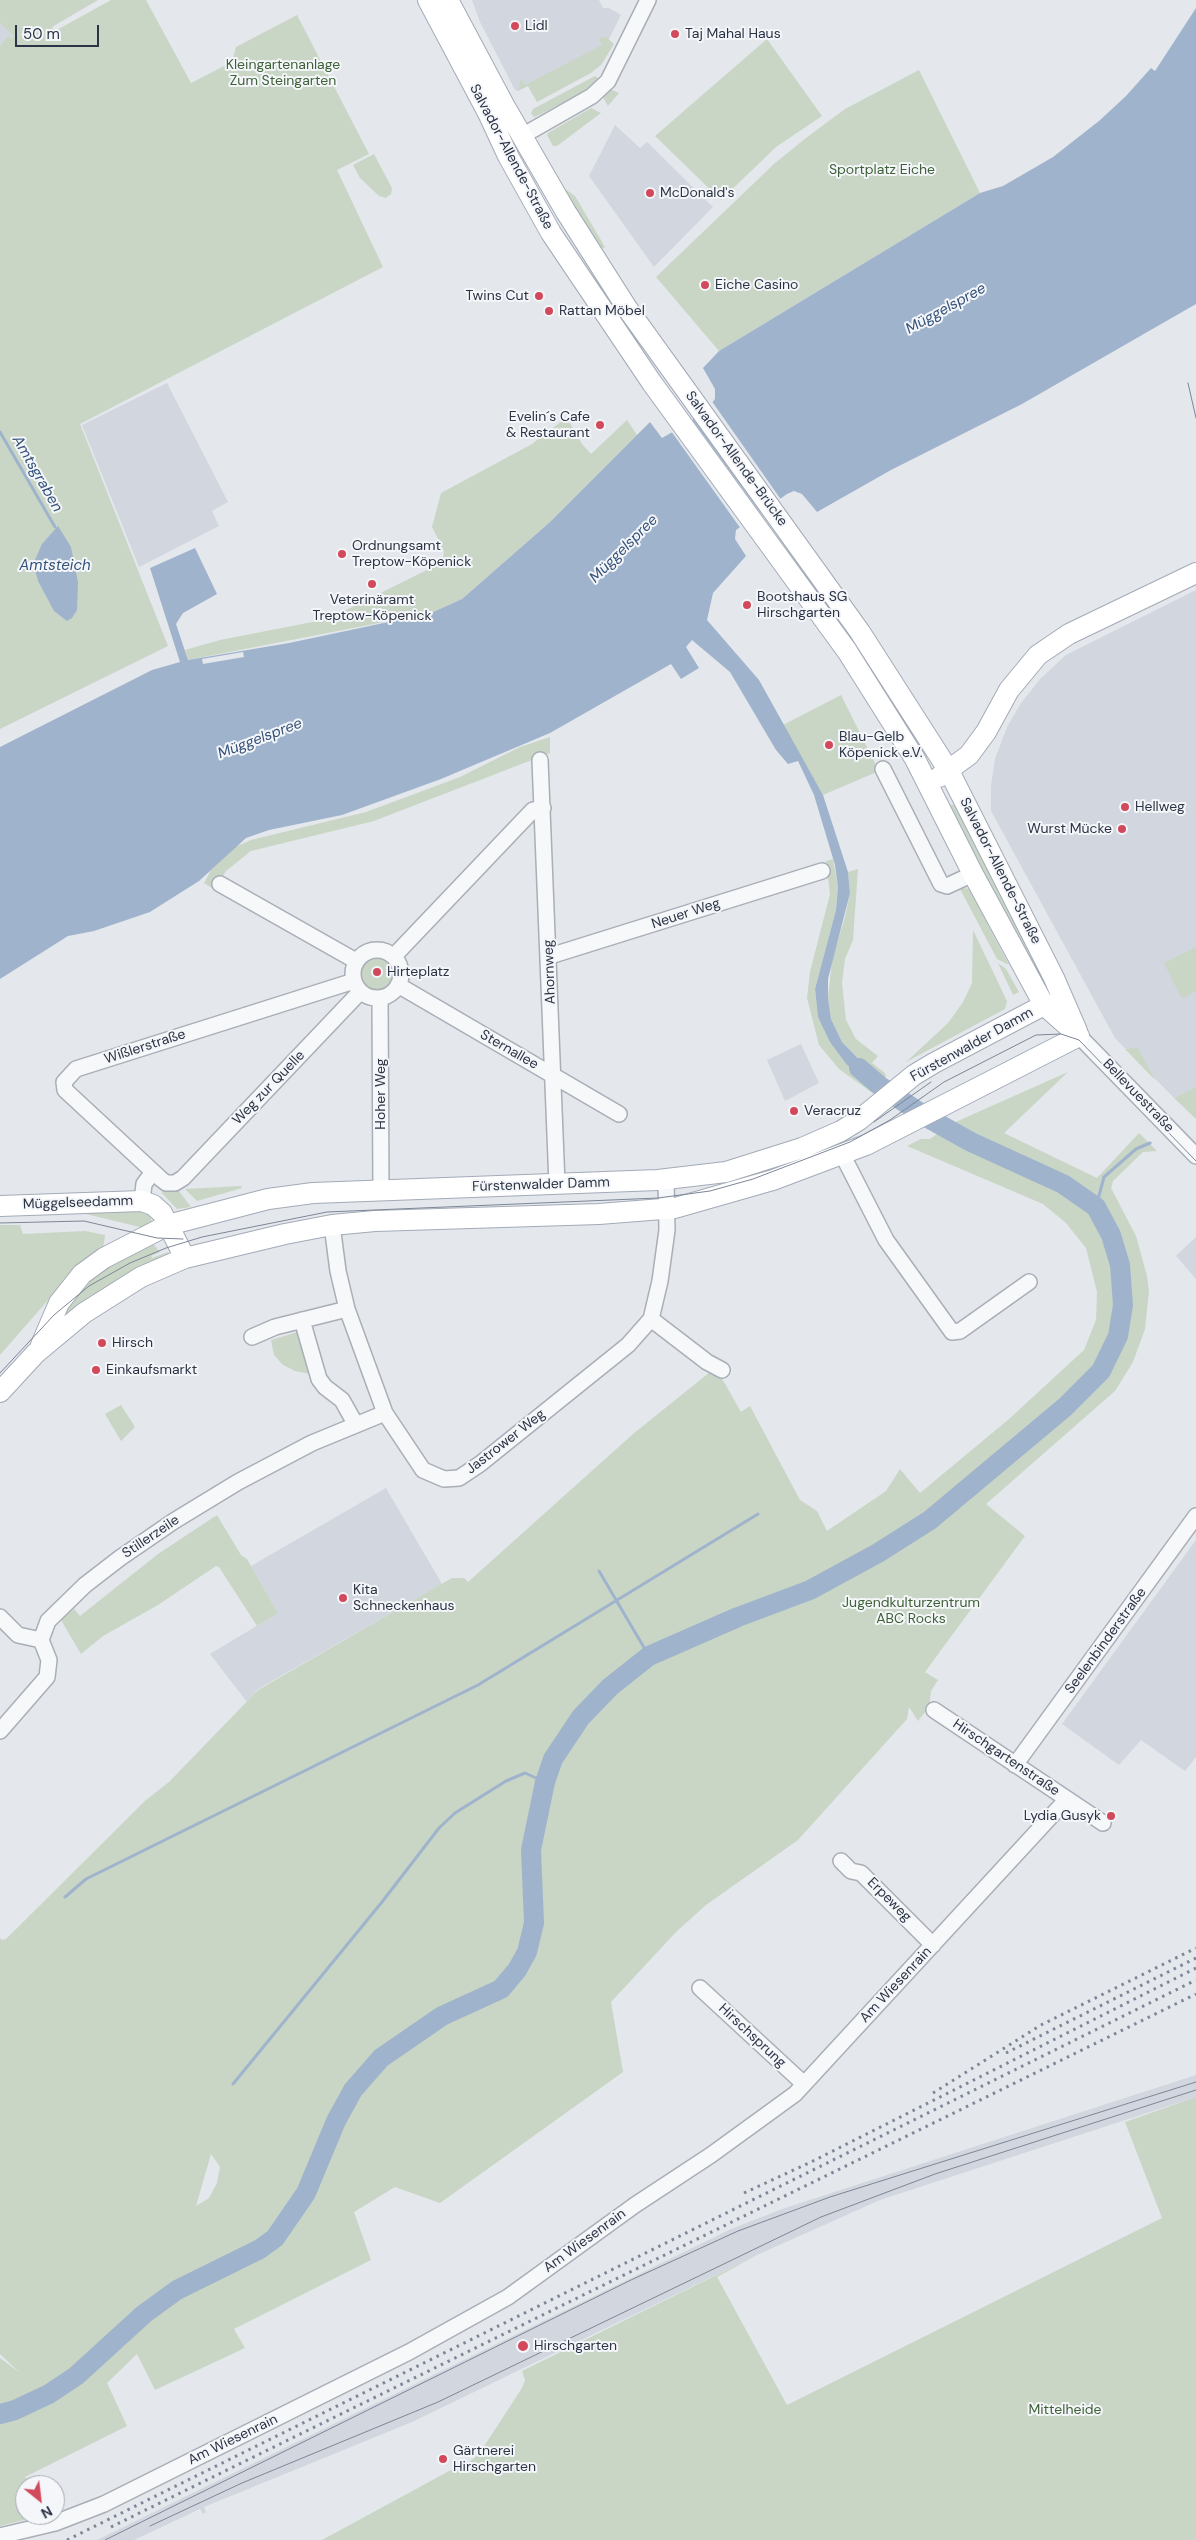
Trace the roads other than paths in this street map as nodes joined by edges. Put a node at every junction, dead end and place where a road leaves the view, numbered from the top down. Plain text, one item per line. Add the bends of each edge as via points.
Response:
1 (428, 0) edge
2 (448, 0) edge
3 (648, 0) edge
4 (522, 136) junction
5 (504, 146) junction
6 (671, 370) joint
7 (652, 383) joint
8 (802, 549) joint
9 (782, 562) joint
10 (1196, 573) edge
11 (540, 760) dead end
12 (884, 769) dead end
13 (949, 771) junction
14 (928, 782) junction
15 (543, 808) junction
16 (822, 871) dead end
17 (973, 874) junction
18 (220, 884) dead end
19 (394, 956) junction
20 (550, 956) junction
21 (356, 962) junction
22 (398, 985) junction
23 (357, 986) junction
24 (380, 998) junction
25 (1065, 1004) junction
26 (1044, 1005) junction
27 (1079, 1036) junction
28 (554, 1076) junction
29 (619, 1114) dead end
30 (842, 1154) junction
31 (1196, 1156) edge
32 (153, 1172) junction
33 (666, 1180) junction
34 (175, 1183) joint
35 (557, 1184) junction
36 (381, 1191) junction
37 (142, 1201) junction
38 (0, 1206) edge
39 (667, 1210) junction
40 (332, 1225) junction
41 (168, 1226) junction
42 (185, 1258) junction
43 (1029, 1282) dead end
44 (347, 1309) junction
45 (651, 1319) junction
46 (302, 1320) junction
47 (252, 1337) dead end
48 (36, 1353) junction
49 (722, 1370) dead end
50 (0, 1392) edge
51 (385, 1413) junction
52 (356, 1425) junction
53 (1196, 1516) edge
54 (0, 1617) edge
55 (41, 1640) junction
56 (934, 1710) dead end
57 (0, 1731) edge
58 (1015, 1765) junction
59 (1067, 1799) junction
60 (1103, 1822) dead end
61 (842, 1862) dead end
62 (933, 1945) junction
63 (700, 1988) dead end
64 (804, 2084) junction
65 (0, 2536) edge

1 - 5 main road, Salvador-Allende-Straße
2 - 4 main road, Salvador-Allende-Straße
3 - 4 street via 608,81 592,96
4 - 5 main road
4 - 6 main road, Salvador-Allende-Straße via 602,269
5 - 7 main road, Salvador-Allende-Straße via 551,233
6 - 8 main road, Salvador-Allende-Brücke
7 - 9 main road, Salvador-Allende-Brücke
8 - 13 main road, Salvador-Allende-Straße
9 - 14 main road, Salvador-Allende-Straße via 857,666
10 - 13 main road via 1069,634 1038,655 1009,690 976,746
11 - 15 street, Ahornweg
12 - 17 street, Salvador-Allende-Straße via 941,884 947,886
13 - 14 main road
13 - 25 main road, Salvador-Allende-Straße
14 - 17 main road, Salvador-Allende-Straße
15 - 19 street via 533,810
15 - 20 street, Ahornweg
16 - 20 street, Neuer Weg
17 - 26 main road, Salvador-Allende-Straße
18 - 21 street
19 - 21 street via 374,950
19 - 22 street via 400,967
20 - 28 street, Ahornweg
21 - 23 street via 353,968
22 - 24 street via 391,994
22 - 28 street, Sternallee
23 - 24 street via 370,997
23 - 32 street, Wißlerstraße via 76,1069 69,1074 64,1082 70,1096
23 - 34 street, Weg zur Quelle
24 - 36 street, Hoher Weg
25 - 26 main road, Fürstenwalder Damm
25 - 27 main road, Salvador-Allende-Straße
26 - 27 main road, Salvador-Allende-Straße
26 - 33 main road, Fürstenwalder Damm via 934,1064 847,1127 802,1148 726,1172
27 - 30 main road, Fürstenwalder Damm
27 - 31 street, Bellevuestraße
28 - 29 street, Sternallee
28 - 35 street, Ahornweg
30 - 39 main road, Fürstenwalder Damm via 732,1193
30 - 43 street via 886,1240 952,1332 960,1331
32 - 34 street, Wißlerstraße via 166,1183
32 - 37 street via 144,1184
33 - 35 main road, Fürstenwalder Damm
33 - 39 street, Jastrower Weg
35 - 36 main road, Fürstenwalder Damm
36 - 41 main road, Fürstenwalder Damm via 313,1193 268,1199
37 - 38 main road, Müggelseedamm
37 - 41 main road, Müggelseedamm via 158,1208
39 - 40 main road, Fürstenwalder Damm
39 - 45 street, Jastrower Weg via 663,1267
40 - 42 main road, Fürstenwalder Damm
40 - 44 street, Jastrower Weg
41 - 42 main road, Müggelseedamm
41 - 48 main road, Fürstenwalder Damm via 104,1258 82,1274 59,1303
42 - 48 main road, Fürstenwalder Damm via 116,1291 68,1325
44 - 46 street
44 - 51 street, Jastrower Weg
45 - 49 street
45 - 51 street, Jastrower Weg via 628,1345 459,1478 444,1479 422,1470
46 - 47 street
46 - 52 street via 319,1379 342,1400
48 - 50 main road, Fürstenwalder Damm
51 - 52 street, Stillerzeile
52 - 55 street, Stillerzeile via 312,1443 238,1482 120,1558 48,1620
53 - 58 street, Seelenbinderstraße
54 - 55 street via 18,1635
55 - 57 street via 49,1660 46,1677
56 - 58 street, Hirschgartenstraße
58 - 59 street, Hirschgartenstraße
59 - 60 street, Hirschgartenstraße
59 - 62 street, Am Wiesenrain
61 - 62 street, Erpeweg via 851,1871 861,1873
62 - 64 street, Am Wiesenrain
63 - 64 street, Hirschsprung
64 - 65 street, Am Wiesenrain via 711,2155 635,2205 508,2297 446,2333 104,2504 55,2523

